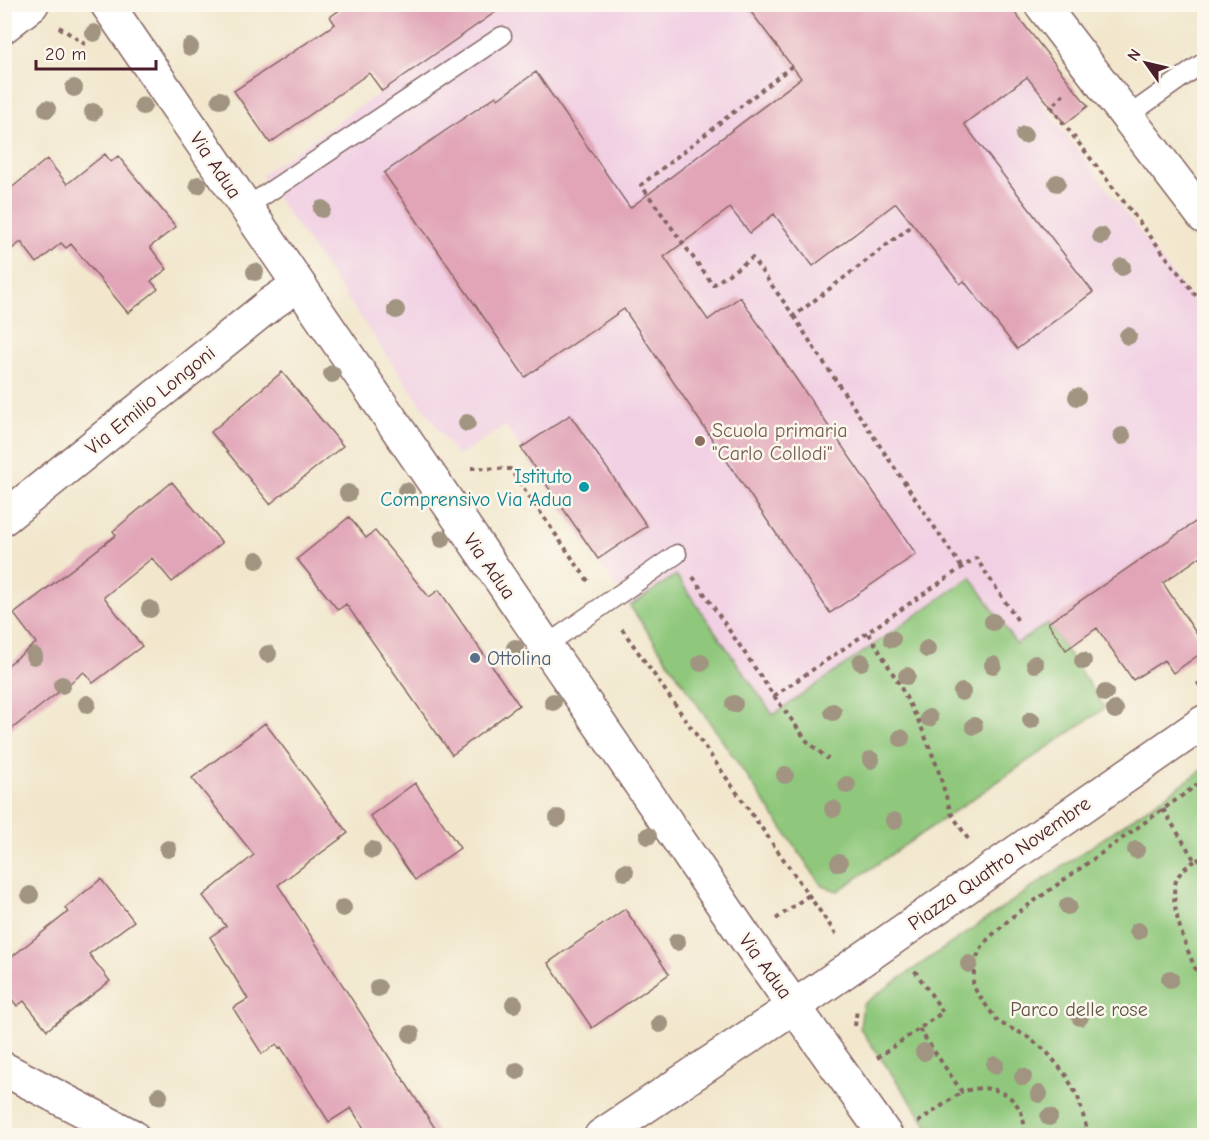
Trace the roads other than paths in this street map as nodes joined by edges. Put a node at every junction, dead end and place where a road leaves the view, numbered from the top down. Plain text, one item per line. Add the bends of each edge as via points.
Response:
1 (107, 4) edge
2 (1041, 4) edge
3 (43, 12) edge
4 (4, 26) edge
5 (502, 36) dead end
6 (1204, 62) edge
7 (1128, 116) junction
8 (245, 208) junction
9 (1204, 217) edge
10 (298, 285) junction
11 (4, 518) edge
12 (677, 554) road end
13 (545, 646) junction
14 (1204, 722) edge
15 (795, 1006) junction
16 (4, 1069) edge
17 (132, 1136) edge
18 (601, 1136) edge
19 (886, 1136) edge

1 - 8 street, Via Adua
2 - 7 street
3 - 4 street
5 - 8 lane
6 - 7 lane
7 - 9 street
8 - 10 street, Via Adua
10 - 11 street, Via Emilio Longoni
10 - 13 street, Via Adua
12 - 13 lane
13 - 15 street, Via Adua
14 - 15 street, Piazza Quattro Novembre
15 - 18 street, Piazza Quattro Novembre
15 - 19 street, Via Adua
16 - 17 street

